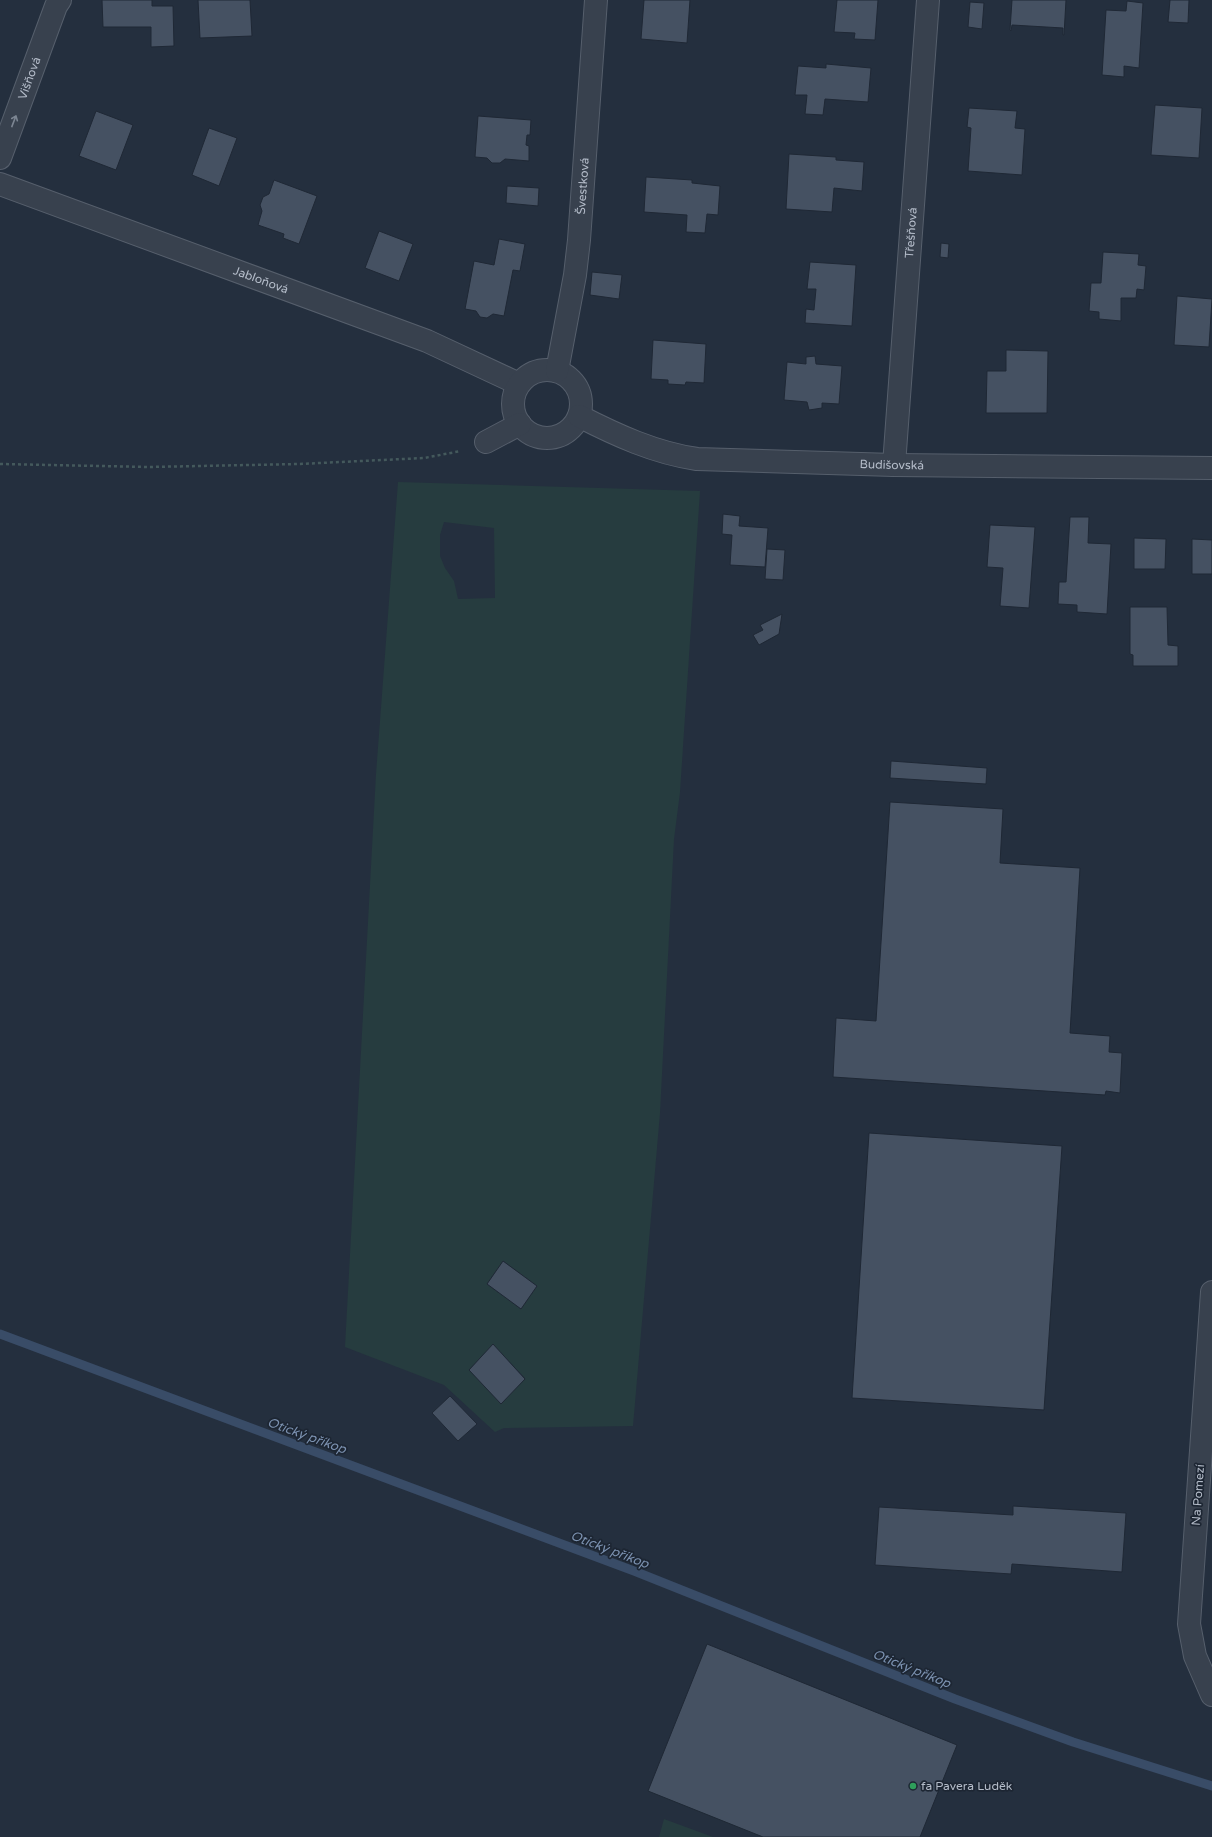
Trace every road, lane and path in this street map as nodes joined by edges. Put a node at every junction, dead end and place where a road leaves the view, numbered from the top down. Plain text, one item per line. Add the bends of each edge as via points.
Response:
1 (60, 0) edge
2 (596, 0) edge
3 (928, 0) edge
4 (0, 158) edge
5 (0, 184) edge
6 (557, 372) junction
7 (519, 384) junction
8 (579, 416) junction
9 (520, 424) junction
10 (486, 442) joint
11 (0, 464) edge
12 (894, 465) junction
13 (1212, 468) edge
14 (1212, 1292) edge
15 (1212, 1695) edge

4 -> 1 street, Višňová
2 - 6 street, Švestková via 579,240
3 - 12 street, Třešňová
5 - 7 street, Jabloňová via 427,341
6 - 7 street via 536,371
6 - 8 street via 569,378 577,387 581,404
7 - 9 street via 513,404 514,413
8 - 9 street via 566,433 554,438 537,437
8 - 12 street, Budišovská via 631,440 679,457 716,461
9 - 10 street
10 - 11 path via 456,452 424,458 315,463 149,467
12 - 13 street, Budišovská
14 - 15 street, Na Pomezí via 1189,1624 1195,1656

